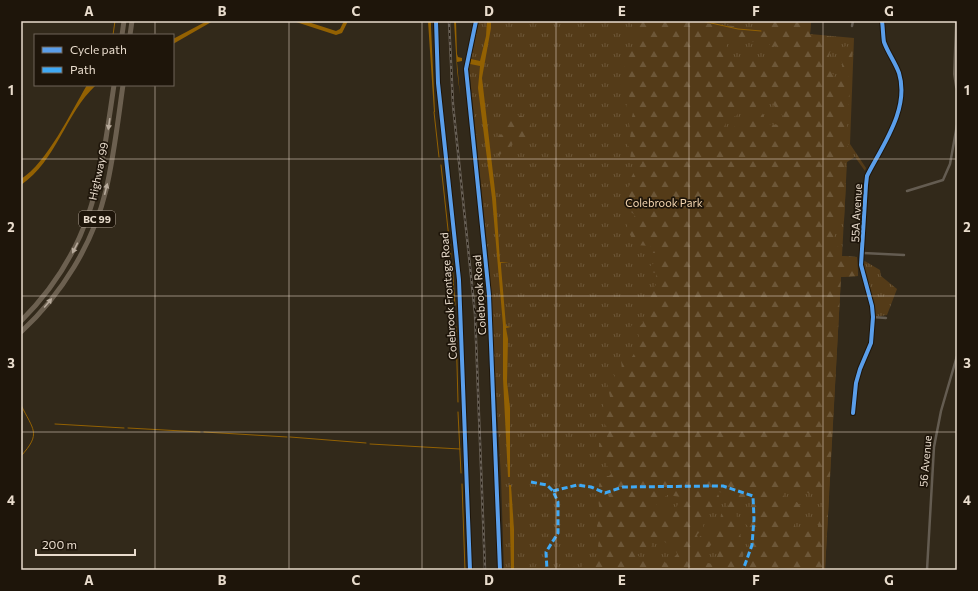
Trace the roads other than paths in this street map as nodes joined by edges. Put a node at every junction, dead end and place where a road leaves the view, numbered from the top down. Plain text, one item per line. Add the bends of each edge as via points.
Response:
1 (124, 21) edge
2 (132, 21) edge
3 (436, 21) edge
4 (476, 21) edge
5 (852, 21) edge
6 (882, 21) edge
7 (957, 21) edge
8 (852, 26) dead end
9 (122, 34) edge
10 (130, 34) edge
11 (114, 86) edge
12 (123, 86) edge
13 (957, 87) edge
14 (957, 125) edge
15 (907, 191) dead end
16 (863, 253) junction
17 (904, 255) dead end
18 (873, 317) junction
19 (886, 318) dead end
20 (21, 321) edge
21 (21, 332) edge
22 (957, 358) edge
23 (853, 413) dead end
24 (470, 570) edge
25 (500, 570) edge
26 (927, 570) edge

1 - 9 highway
2 - 10 highway
3 - 24 street, Colebrook Frontage Road via 438,83 459,280
4 - 25 street, Colebrook Road via 466,69 489,296
5 - 8 street
6 - 16 street, 55A Avenue via 884,42 902,87 898,112 867,176
7 - 13 street
11 -> 20 highway, Highway 99 / BC 99 via 100,178 85,227 58,277
21 -> 12 highway, Highway 99 / BC 99 via 62,285 92,230 108,180
14 - 15 street via 950,164 943,180
16 - 17 street
16 - 18 street, 55A Avenue via 861,265
18 - 19 street
18 - 23 street, 55A Avenue via 871,343 856,383
22 - 26 street, 56 Avenue via 941,411 934,447

